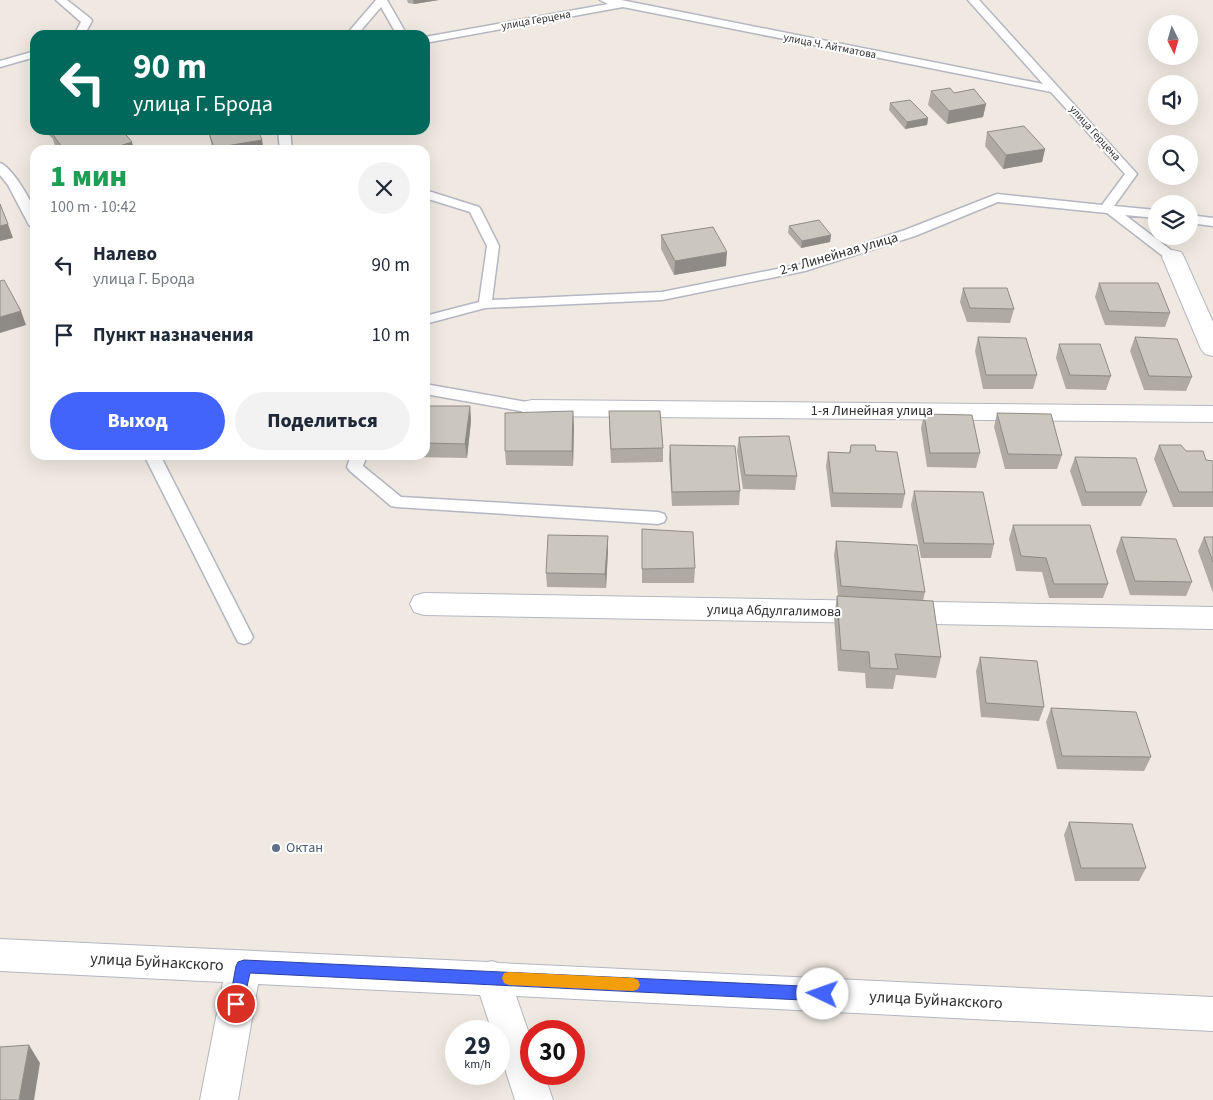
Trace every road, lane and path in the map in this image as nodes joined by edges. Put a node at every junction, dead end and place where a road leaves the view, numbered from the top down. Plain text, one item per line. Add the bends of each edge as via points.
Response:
1 (60, 0) edge
2 (382, 0) edge
3 (605, 0) edge
4 (646, 0) edge
5 (973, 0) edge
6 (620, 5) junction
7 (82, 30) edge
8 (355, 30) edge
9 (399, 30) edge
10 (430, 39) edge
11 (30, 55) edge
12 (0, 64) edge
13 (1056, 90) junction
14 (0, 168) edge
15 (430, 196) edge
16 (1106, 208) junction
17 (1148, 213) edge
18 (30, 215) edge
19 (1198, 220) edge
20 (1213, 222) edge
21 (1173, 257) joint
22 (485, 304) junction
23 (430, 319) edge
24 (1213, 349) edge
25 (430, 390) edge
26 (445, 393) junction
27 (430, 397) edge
28 (532, 408) joint
29 (1213, 414) edge
30 (155, 460) edge
31 (358, 460) edge
32 (658, 518) dead end
33 (424, 604) dead end
34 (1213, 618) edge
35 (244, 637) dead end
36 (0, 955) edge
37 (244, 966) junction
38 (492, 977) junction
39 (1213, 1014) edge
40 (219, 1100) edge
41 (534, 1100) edge

1 - 7 lane via 87,21
2 - 8 lane
2 - 9 lane
3 - 6 lane, улица Ч. Айтматова
4 - 6 lane, улица Герцена
5 - 13 lane, улица Герцена
6 - 10 lane, улица Герцена
6 - 13 lane, улица Ч. Айтматова
11 - 12 lane
13 - 16 lane, улица Герцена via 1131,174
14 - 18 lane via 14,184
15 - 22 lane via 475,210 493,246
16 - 17 lane, 2-я Линейная улица
16 - 21 lane
16 - 22 lane, 2-я Линейная улица via 997,198 910,233 796,269 662,296
19 - 20 lane
21 - 24 street
22 - 23 lane, 2-я Линейная улица
25 - 26 lane
26 - 27 lane
26 - 28 lane
28 - 29 street, 1-я Линейная улица
30 - 35 lane
31 - 32 lane via 356,467 396,502
33 - 34 street, улица Абдулгалимова
36 - 37 street, улица Буйнакского
37 - 38 street, улица Буйнакского
37 - 40 street
38 - 39 street, улица Буйнакского
38 - 41 street

